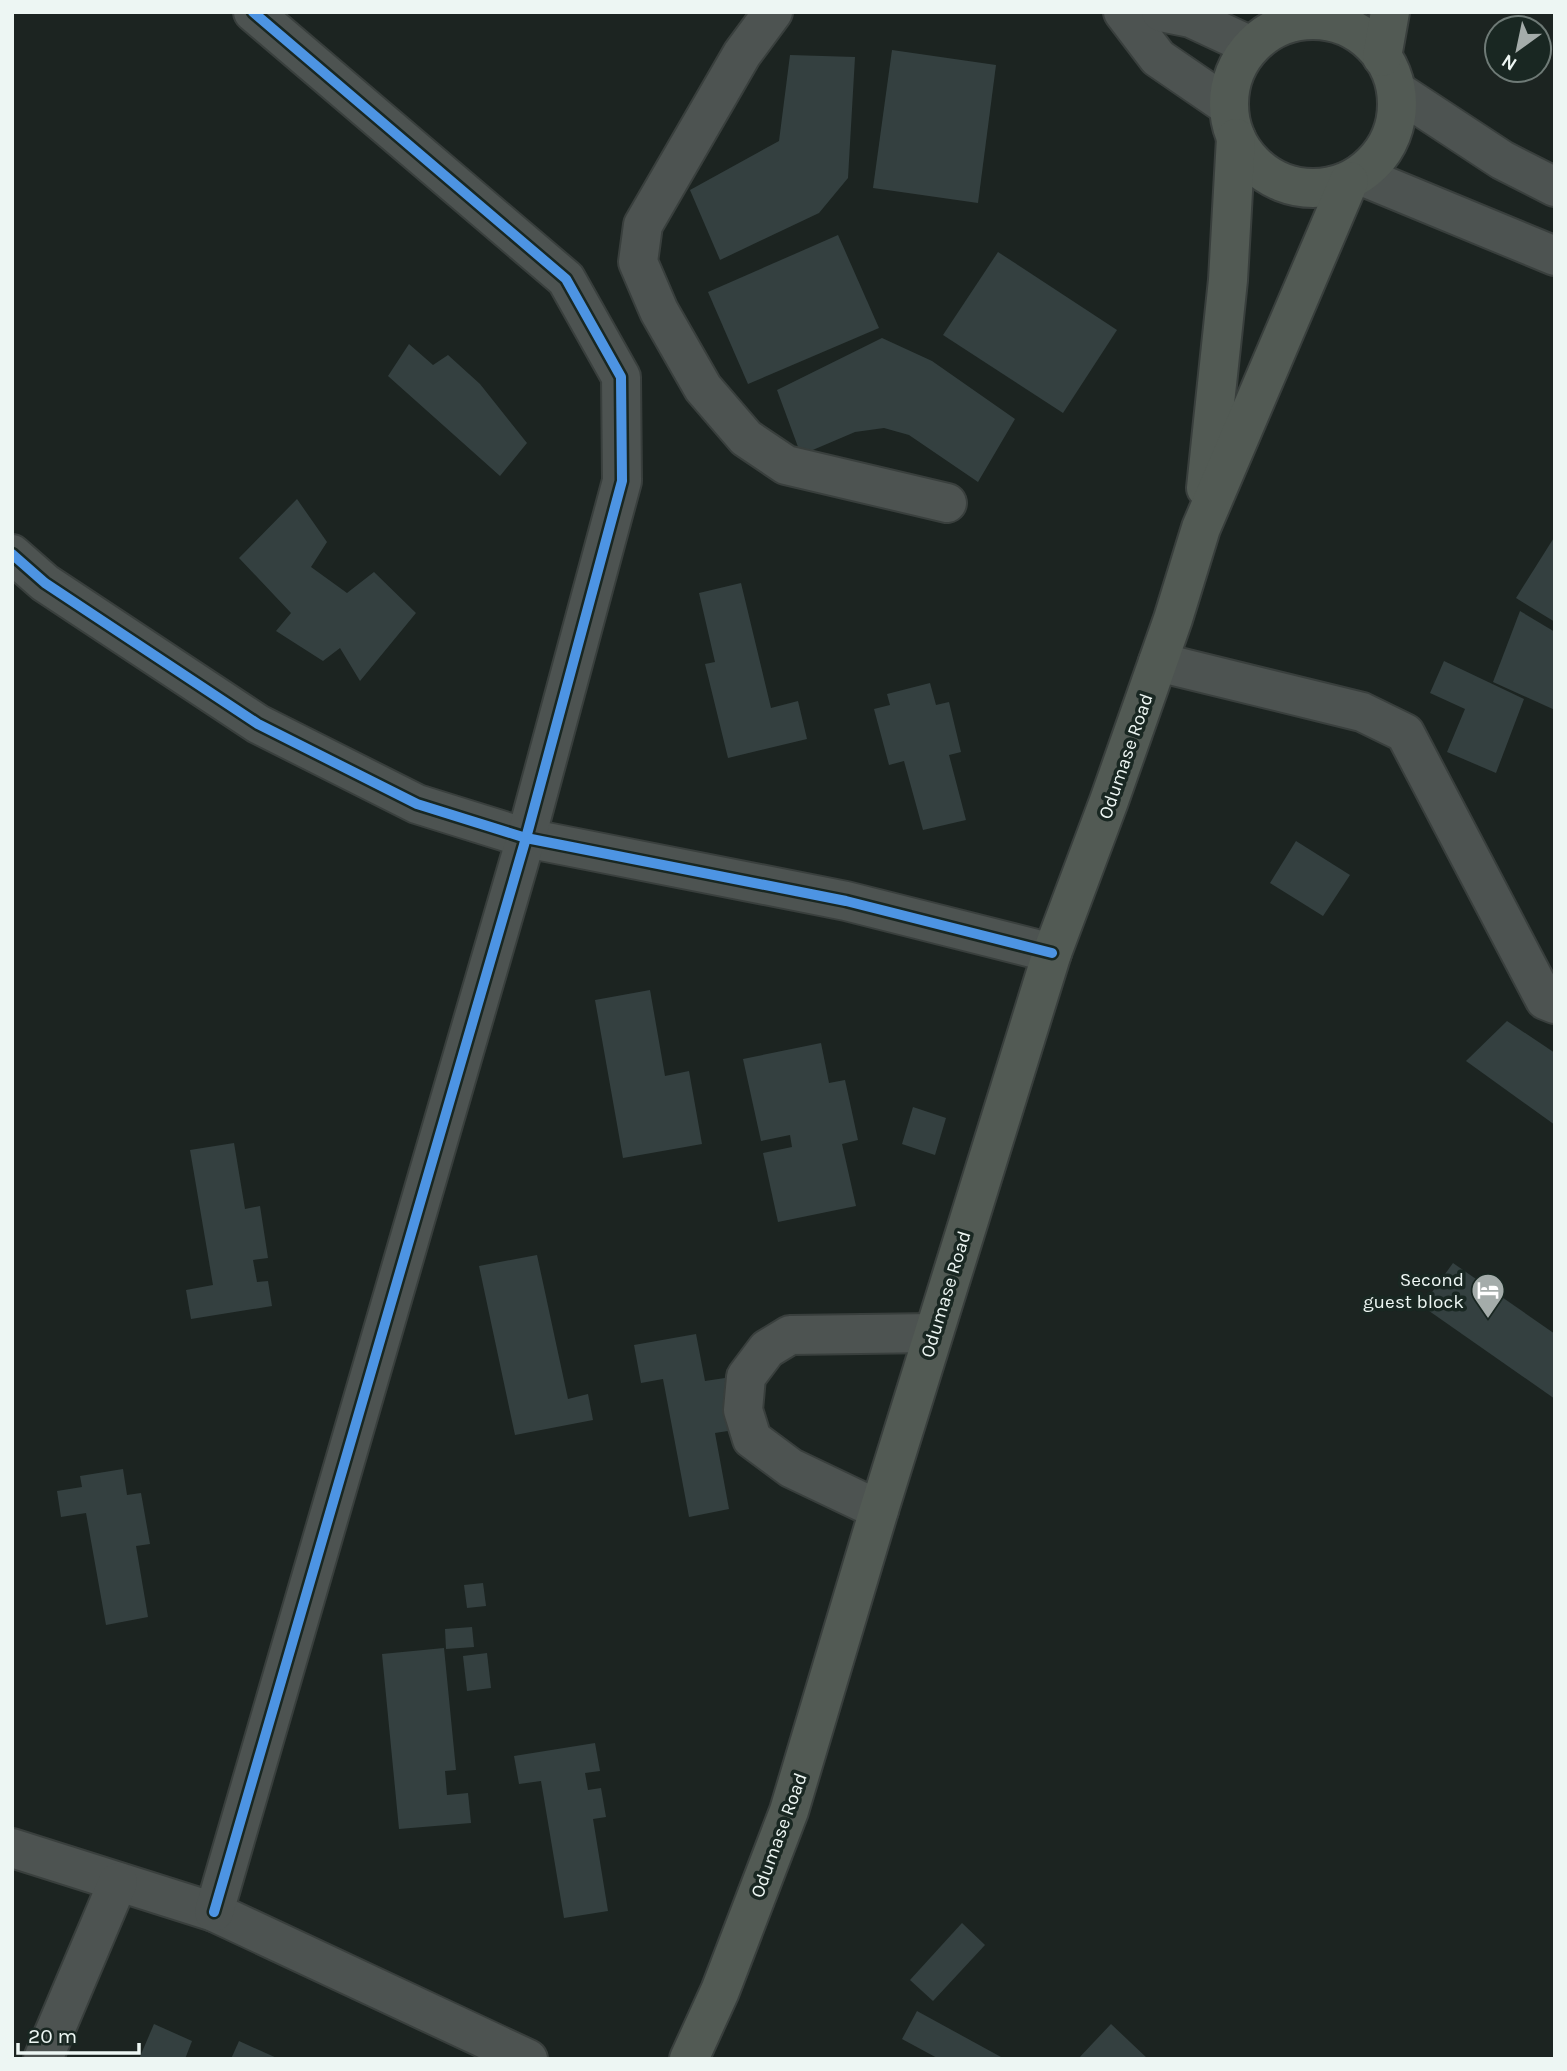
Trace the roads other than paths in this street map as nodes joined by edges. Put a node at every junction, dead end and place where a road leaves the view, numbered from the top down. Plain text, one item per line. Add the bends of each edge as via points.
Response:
1 (253, 12) edge
2 (773, 12) edge
3 (1123, 12) edge
4 (1161, 12) edge
5 (1390, 12) edge
6 (1259, 33) edge
7 (1389, 74) junction
8 (1232, 122) junction
9 (1354, 178) junction
10 (1555, 187) edge
11 (1555, 256) edge
12 (947, 503) dead end
13 (1201, 528) junction
14 (12, 554) edge
15 (1158, 662) junction
16 (526, 838) junction
17 (1052, 953) junction
18 (1555, 1004) edge
19 (933, 1333) junction
20 (878, 1510) junction
21 (12, 1848) edge
22 (118, 1882) junction
23 (215, 1912) junction
24 (43, 2059) edge
25 (528, 2059) edge
26 (689, 2059) edge

1 - 16 street via 566,279 621,377 622,481
2 - 12 street via 742,54 643,225 638,262 659,311 704,388 746,438 786,465
3 - 8 street via 1158,58
4 - 6 street
5 - 7 main road
6 - 7 main road via 1308,20 1337,23 1362,36
6 - 8 main road via 1233,74
7 - 9 main road via 1396,115 1390,138 1378,159
7 - 10 street via 1502,160
8 - 9 main road via 1255,166 1284,183 1317,189
8 - 13 main road, Odumase Road via 1228,281
9 - 11 street
9 - 13 main road, Odumase Road
13 - 15 main road, Odumase Road
14 - 16 street via 45,583 258,724 417,804
15 - 17 main road, Odumase Road
15 - 18 street via 1362,712 1405,733 1545,1000
16 - 17 street via 846,901
16 - 23 street
17 - 19 main road, Odumase Road
19 - 20 main road, Odumase Road
19 - 20 street via 790,1335 768,1349 746,1377 743,1410 752,1439 791,1468
20 - 26 main road, Odumase Road via 789,1811
21 - 22 street
22 - 23 street
22 - 24 street
23 - 25 street

